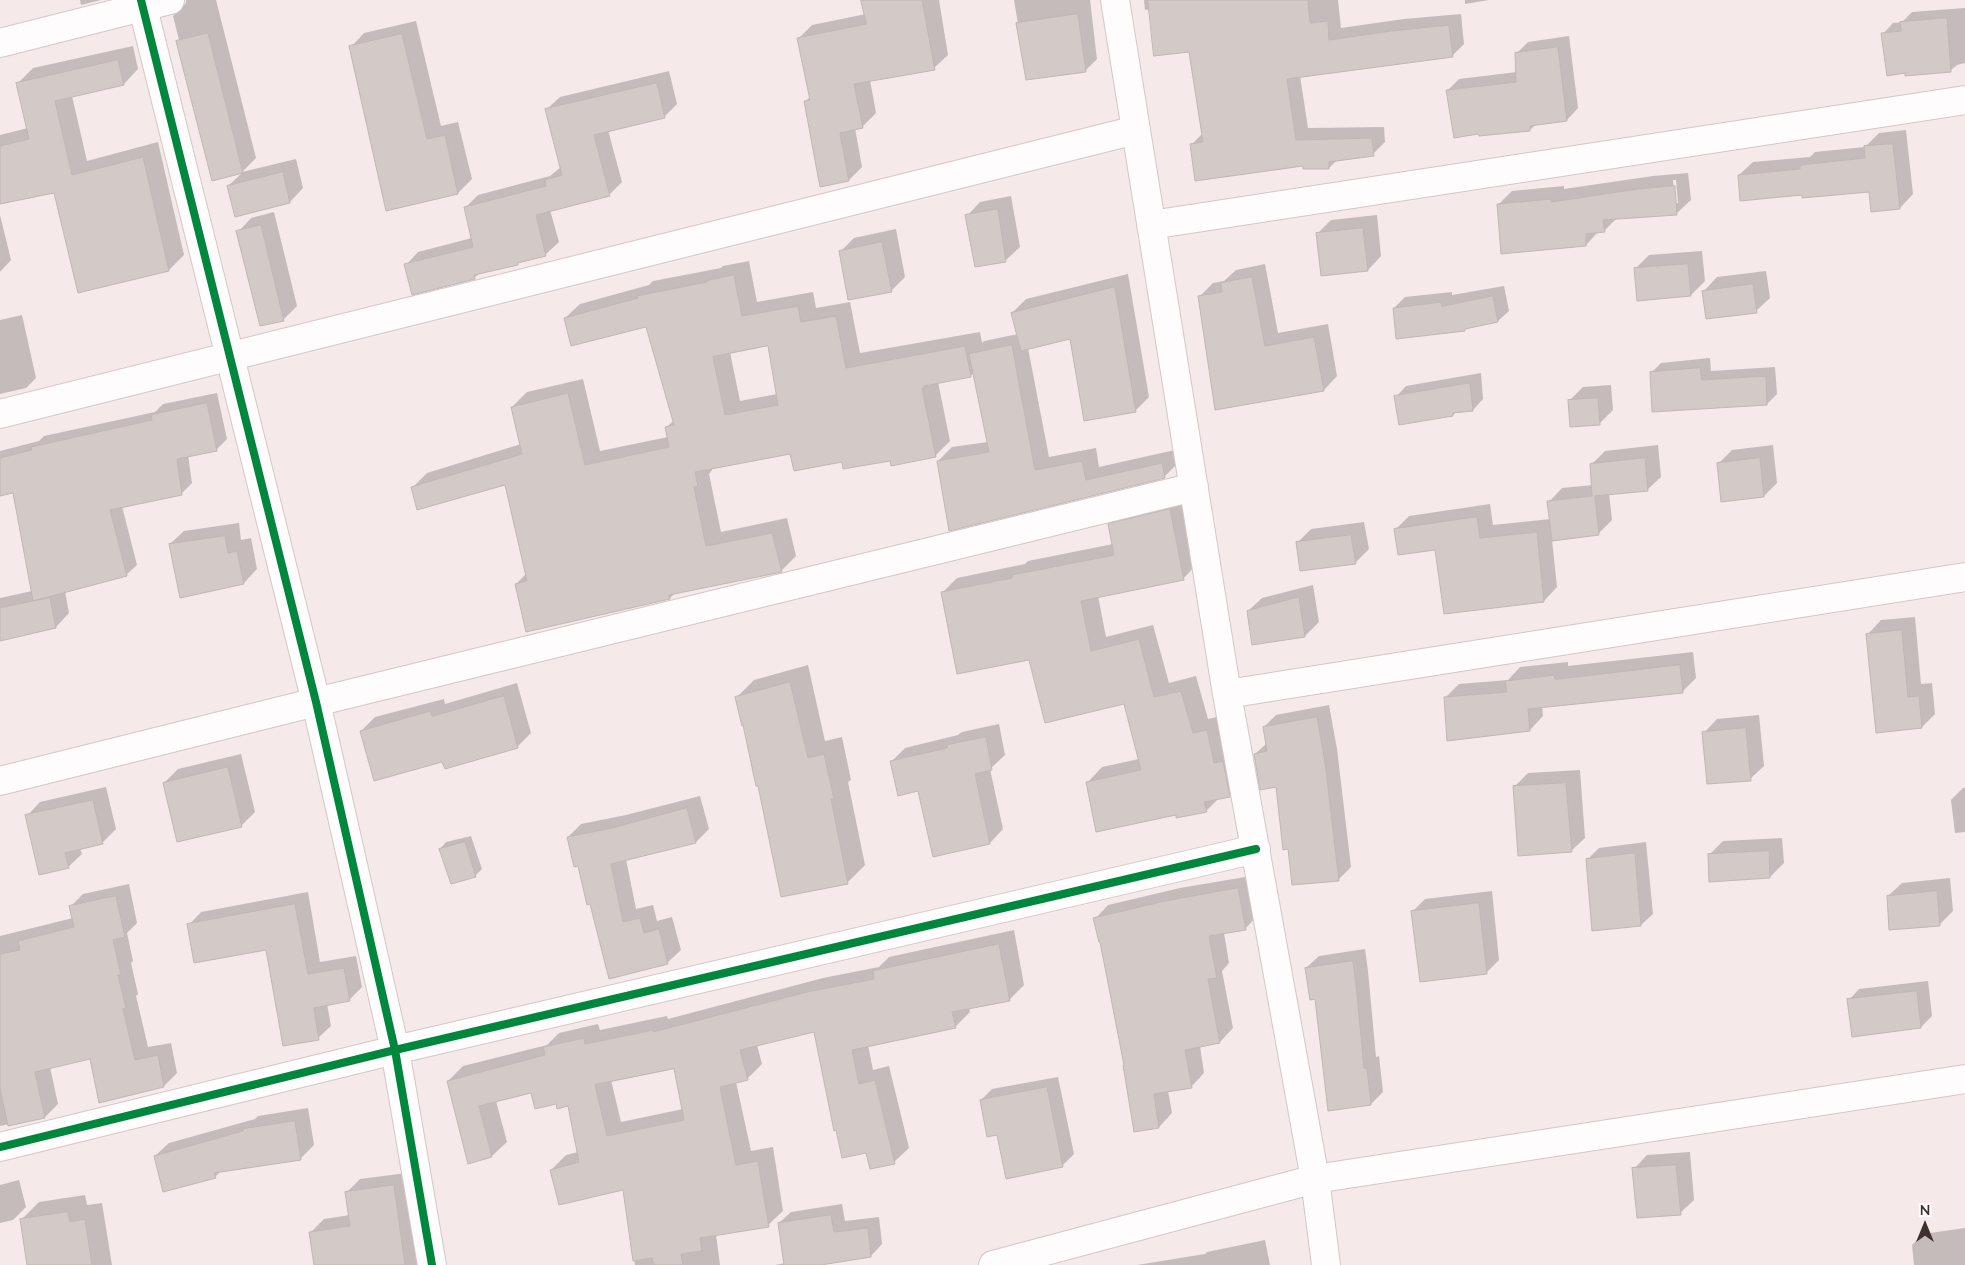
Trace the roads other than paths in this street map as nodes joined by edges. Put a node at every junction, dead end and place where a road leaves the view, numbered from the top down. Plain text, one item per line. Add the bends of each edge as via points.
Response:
1 (170, 0) edge
2 (1115, 0) edge
3 (141, 4) edge
4 (0, 43) edge
5 (1965, 100) edge
6 (1136, 130) junction
7 (1151, 225) junction
8 (230, 356) junction
9 (0, 414) edge
10 (1194, 487) junction
11 (1965, 577) edge
12 (1227, 694) junction
13 (316, 702) junction
14 (0, 781) edge
15 (1256, 849) junction
16 (395, 1050) junction
17 (1965, 1078) edge
18 (0, 1147) edge
19 (1315, 1179) junction
20 (432, 1265) edge
21 (993, 1265) edge
22 (1326, 1265) edge

1 - 3 street
2 - 6 street
3 - 4 street
3 - 8 street
5 - 7 street
6 - 7 street
6 - 8 street
7 - 10 street
8 - 9 street
8 - 13 street
10 - 12 street
10 - 13 street
11 - 12 street
12 - 15 street
13 - 14 street
13 - 16 street
15 - 16 street
15 - 19 street
16 - 18 street
16 - 20 street
17 - 19 street
19 - 21 street
19 - 22 street

